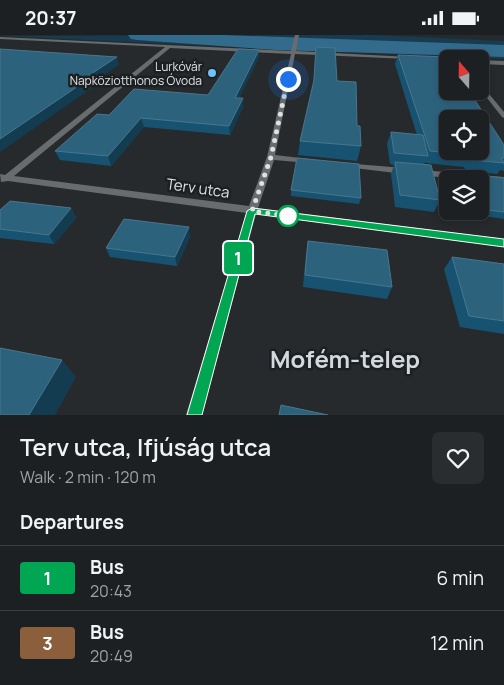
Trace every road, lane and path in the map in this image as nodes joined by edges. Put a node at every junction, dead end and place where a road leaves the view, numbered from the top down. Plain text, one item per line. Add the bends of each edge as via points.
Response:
1 (0, 38) edge
2 (297, 38) edge
3 (168, 47) junction
4 (295, 51) junction
5 (419, 59) edge
6 (489, 62) edge
7 (504, 63) edge
8 (489, 97) edge
9 (504, 116) edge
10 (271, 157) junction
11 (319, 162) edge
12 (339, 165) edge
13 (2, 179) edge
14 (504, 180) edge
15 (252, 211) junction
16 (504, 243) edge
17 (194, 415) edge

1 - 3 street
2 - 4 street
3 - 4 street
3 - 13 street, Terv utca
4 - 5 street
4 - 10 street
6 - 7 street
8 - 9 street
10 - 11 street
10 - 15 street
12 - 14 street
13 - 15 street, Terv utca
15 - 16 street, Terv utca
15 - 17 street

